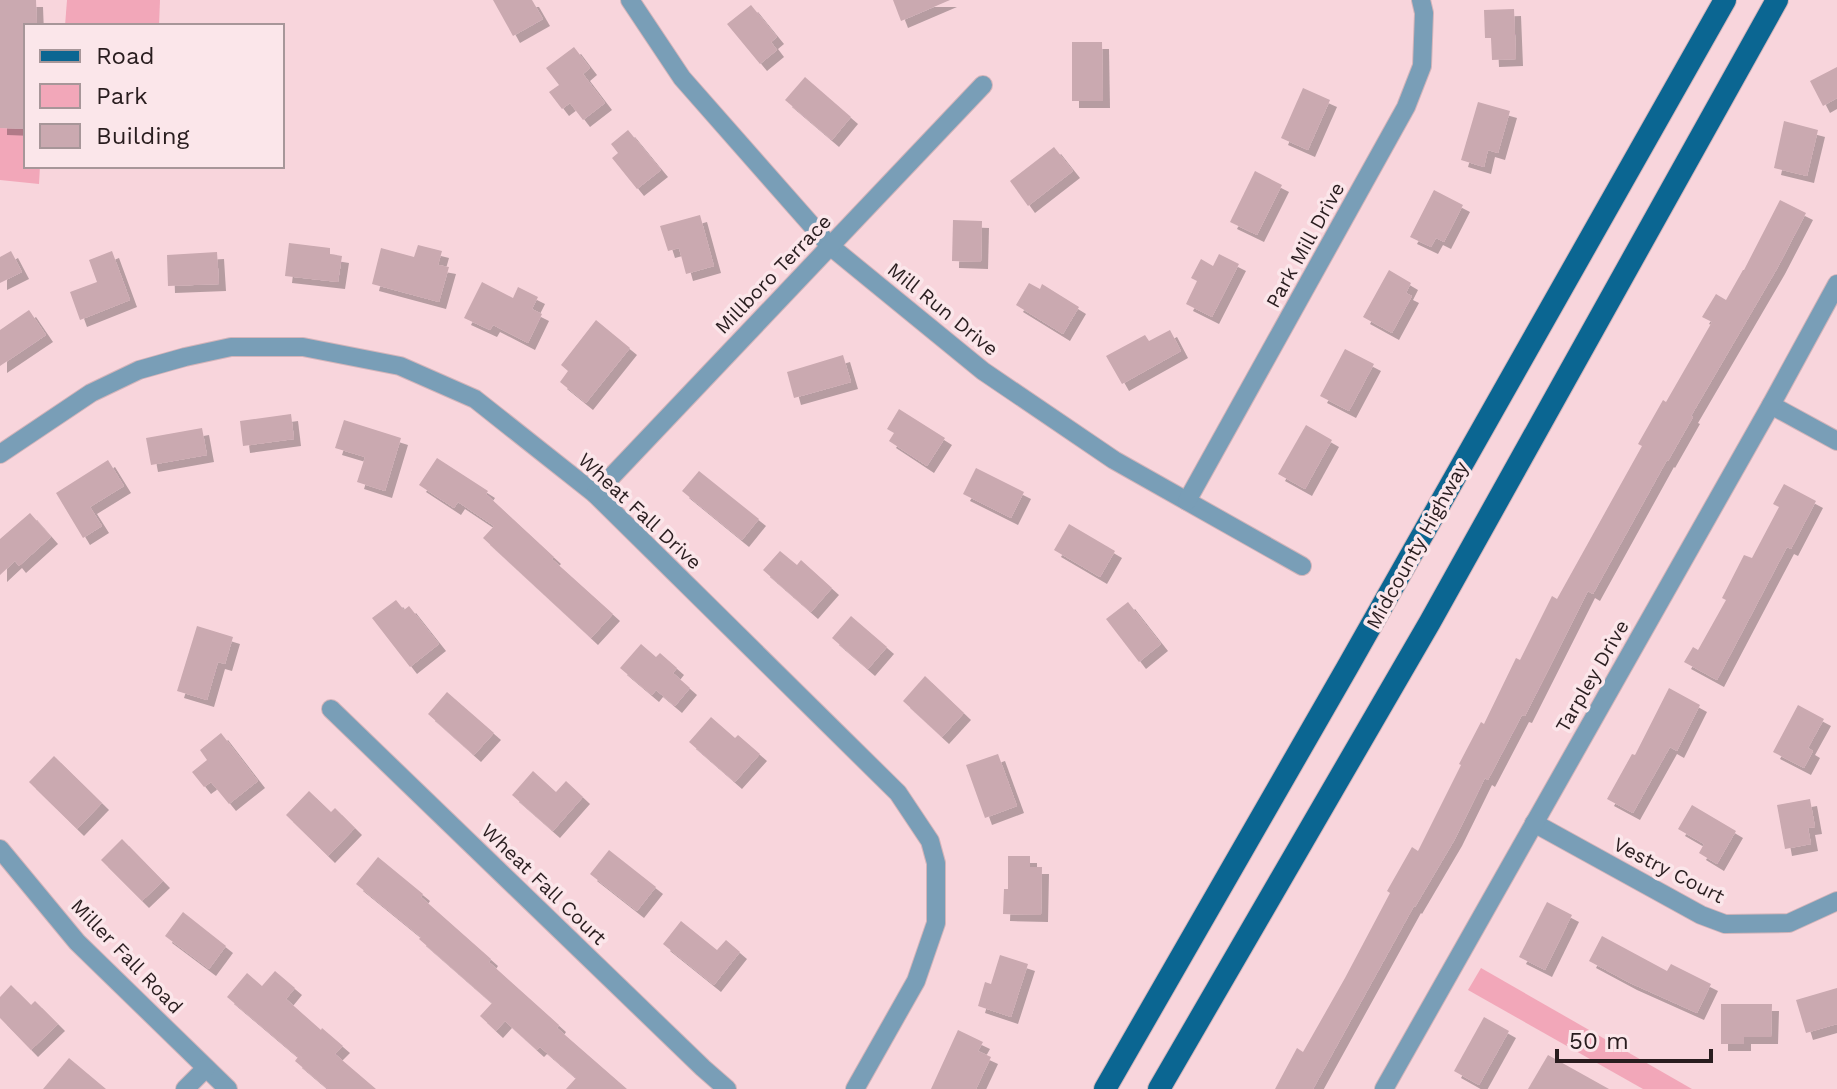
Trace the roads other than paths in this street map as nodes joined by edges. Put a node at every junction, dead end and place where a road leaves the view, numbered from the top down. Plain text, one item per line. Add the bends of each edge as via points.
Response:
1 (630, 0) edge
2 (1421, 0) edge
3 (1777, 0) edge
4 (1785, 0) edge
5 (1724, 1) edge
6 (1766, 21) junction
7 (983, 85) dead end
8 (830, 246) junction
9 (1837, 284) edge
10 (1771, 405) junction
11 (1837, 441) edge
12 (0, 454) edge
13 (595, 494) junction
14 (1187, 501) junction
15 (1302, 566) dead end
16 (331, 709) dead end
17 (1534, 823) junction
18 (0, 849) edge
19 (1837, 901) edge
20 (206, 1068) junction
21 (185, 1089) edge
22 (228, 1089) edge
23 (727, 1089) edge
24 (855, 1089) edge
25 (1105, 1089) edge
26 (1159, 1089) edge
27 (1384, 1089) edge

1 - 8 street, Mill Run Drive via 682,78
2 - 14 street, Park Mill Drive via 1422,66 1406,107
3 - 6 main road
4 - 6 main road
5 - 25 main road, Midcounty Highway
6 - 26 main road via 1430,622
7 - 8 street, Millboro Terrace
8 - 13 street, Millboro Terrace
8 - 14 street, Mill Run Drive via 983,371 1114,460
9 - 10 street, Tarpley Drive
10 - 11 street
10 - 17 street, Tarpley Drive
12 - 13 street, Wheat Fall Drive via 91,393 139,370 231,347 303,347 400,366 475,399
13 - 24 street, Wheat Fall Drive via 898,793 930,841 936,863 936,923 916,981
14 - 15 street, Mill Run Drive
16 - 23 street, Wheat Fall Court
17 - 19 street, Vestry Court via 1725,924 1789,923
17 - 27 street, Tarpley Drive
18 - 20 street, Miller Fall Road via 77,942
20 - 21 street
20 - 22 street, Miller Fall Road

